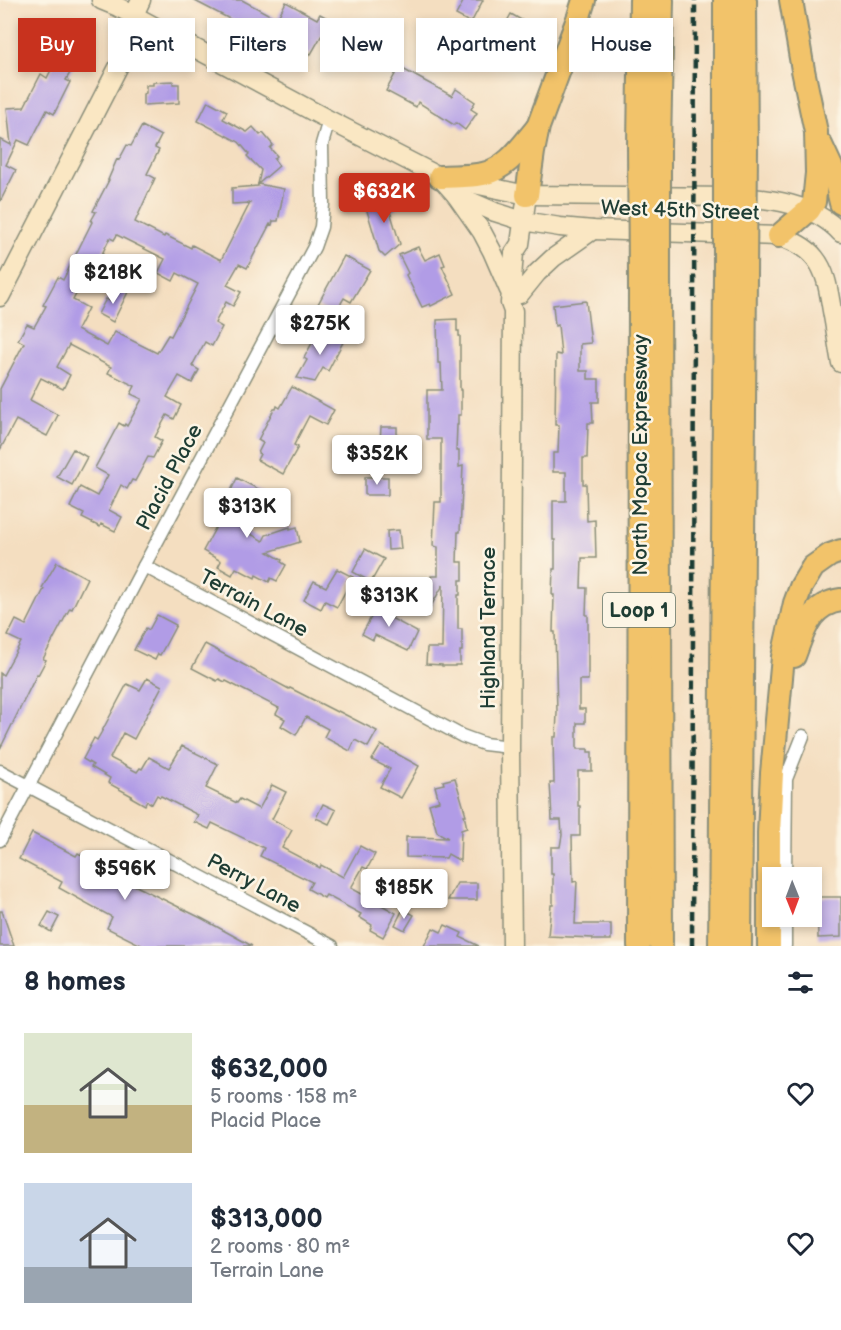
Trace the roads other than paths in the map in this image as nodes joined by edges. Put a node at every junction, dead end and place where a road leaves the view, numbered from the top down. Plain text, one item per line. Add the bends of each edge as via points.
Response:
1 (101, 0) edge
2 (584, 0) edge
3 (641, 0) edge
4 (662, 0) edge
5 (725, 0) edge
6 (746, 0) edge
7 (791, 0) edge
8 (137, 8) edge
9 (329, 120) junction
10 (538, 127) junction
11 (816, 132) junction
12 (649, 146) junction
13 (736, 150) junction
14 (440, 177) junction
15 (456, 195) junction
16 (527, 195) junction
17 (841, 203) edge
18 (809, 210) junction
19 (523, 221) junction
20 (593, 230) junction
21 (841, 233) edge
22 (779, 236) junction
23 (650, 275) junction
24 (735, 276) junction
25 (0, 297) edge
26 (515, 300) junction
27 (841, 363) edge
28 (841, 551) edge
29 (144, 566) junction
30 (841, 600) edge
31 (781, 681) junction
32 (803, 736) dead end
33 (510, 747) junction
34 (0, 771) edge
35 (28, 786) junction
36 (0, 840) edge
37 (785, 867) edge
38 (785, 927) edge
39 (332, 946) edge
40 (512, 946) edge
41 (639, 946) edge
42 (661, 946) edge
43 (720, 946) edge
44 (740, 946) edge
45 (769, 946) edge
46 (785, 946) edge

1 - 8 main road, West 45th Street via 118,7
2 - 10 highway
3 - 12 highway, North Mopac Expressway / Loop 1
4 - 12 highway
5 - 13 highway
6 - 13 highway
7 - 11 highway
8 - 9 main road, West 45th Street
8 - 25 main road via 128,48
9 - 14 main road, West 45th Street
9 - 29 street, Placid Place via 322,144 321,227 314,247
10 - 14 highway via 511,159 498,168 484,174
10 - 16 highway
11 - 17 highway via 834,173
11 - 18 highway via 816,190
12 - 23 highway, North Mopac Expressway / Loop 1, bridge
13 - 24 highway, bridge
14 - 15 main road, West 45th Street
14 - 16 main road, West 45th Street
15 - 19 main road, West 45th Street
15 - 26 main road via 482,232
16 - 18 main road, West 45th Street via 738,197 788,203
16 - 19 main road, Highland Terrace
18 - 21 main road, West 45th Street
18 - 22 highway
19 - 20 main road, West 45th Street
19 - 26 main road, Highland Terrace via 520,244 525,253
20 - 22 main road, West 45th Street
20 - 26 main road via 553,258
22 - 27 main road, West 45th Street via 803,246 822,269
23 - 41 highway, North Mopac Expressway / Loop 1
23 - 42 highway
24 - 43 highway
24 - 44 highway
26 - 33 main road, Highland Terrace
28 - 31 highway via 813,567 801,587
29 - 33 street, Terrain Lane via 462,736
29 - 35 street, Placid Place
30 - 31 highway via 816,610
31 - 45 highway via 772,773
32 - 37 street via 786,779
33 - 40 main road, Highland Terrace
34 - 35 street, Perry Lane
35 - 36 street, Placid Place
35 - 39 street, Perry Lane
38 - 46 street

